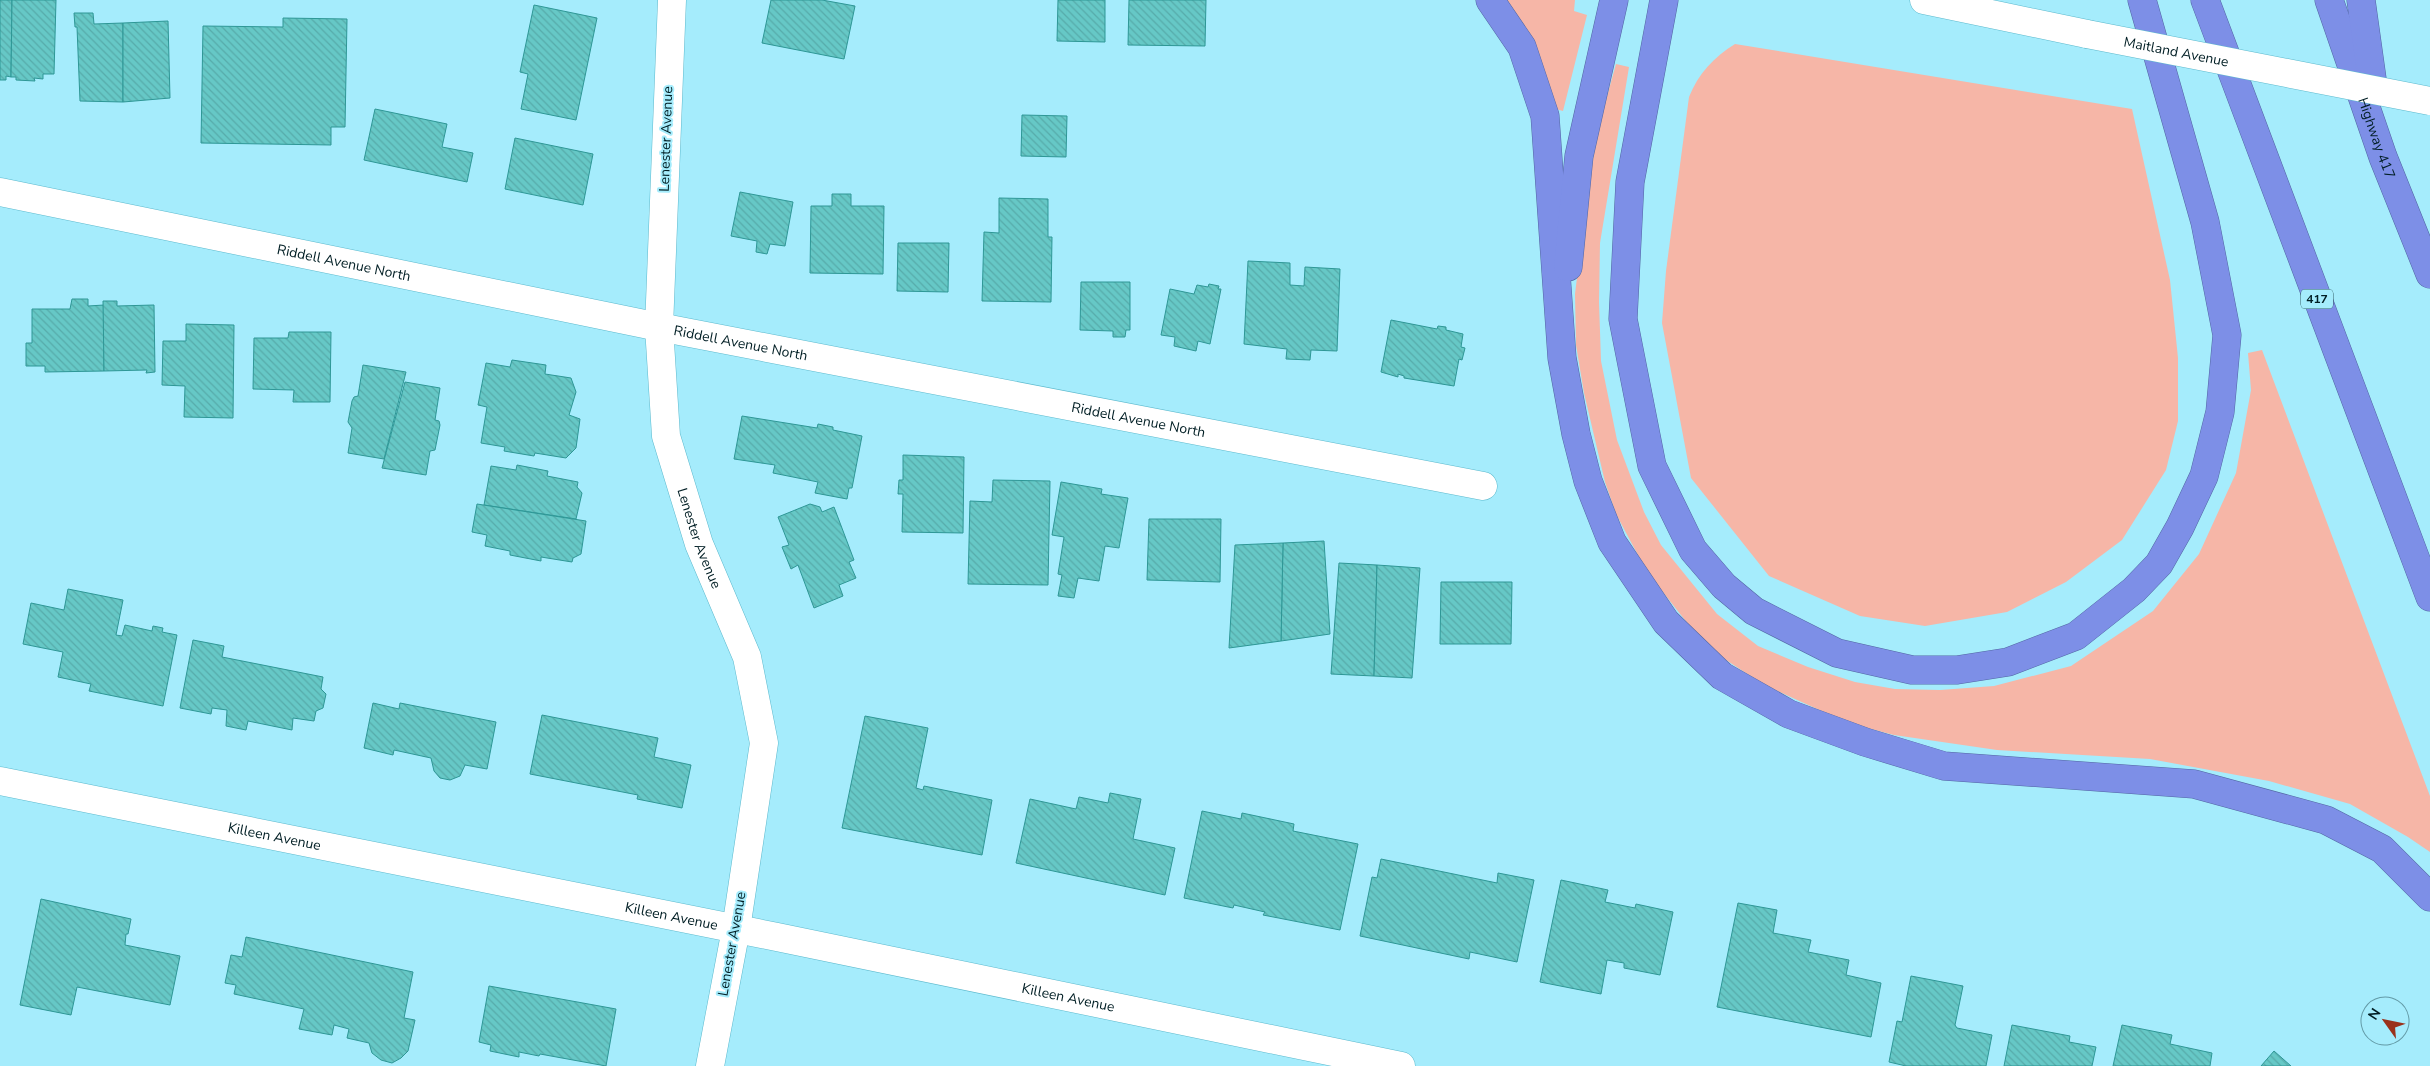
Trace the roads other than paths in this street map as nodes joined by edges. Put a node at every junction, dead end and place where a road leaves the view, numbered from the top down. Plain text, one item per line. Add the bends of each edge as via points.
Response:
1 (672, 0) edge
2 (1490, 0) edge
3 (1614, 0) edge
4 (1664, 0) edge
5 (1924, 0) edge
6 (2142, 0) edge
7 (2205, 0) edge
8 (2329, 0) edge
9 (2361, 0) edge
10 (2430, 101) edge
11 (2383, 157) junction
12 (0, 192) edge
13 (2430, 274) edge
14 (659, 328) junction
15 (1562, 358) junction
16 (1483, 486) dead end
17 (2430, 597) edge
18 (0, 781) edge
19 (2430, 897) edge
20 (736, 929) junction
21 (1363, 1062) edge
22 (710, 1066) edge
23 (1401, 1066) edge

1 - 14 street, Lenester Avenue
2 - 15 highway via 1522,47 1545,116
3 - 15 highway via 1579,156
4 - 6 highway via 1630,182 1623,319 1652,466 1693,550 1724,586 1754,611 1836,653 1912,670 1957,670 2008,662 2076,636 2134,590 2159,564 2204,476 2220,412 2227,335 2205,222
5 - 10 street, Maitland Avenue, bridge
7 - 17 highway, 417
8 - 11 highway, Highway 417
9 - 11 highway
11 - 13 highway, Highway 417
12 - 14 street, Riddell Avenue North
14 - 16 street, Riddell Avenue North
14 - 20 street, Lenester Avenue via 666,436 700,544 747,657 764,743
15 - 19 highway via 1588,481 1612,542 1666,622 1722,676 1789,714 1944,766 2194,784 2326,820 2382,849
18 - 20 street, Killeen Avenue
20 - 21 street, Killeen Avenue
20 - 22 street, Lenester Avenue
21 - 23 street, Killeen Avenue

